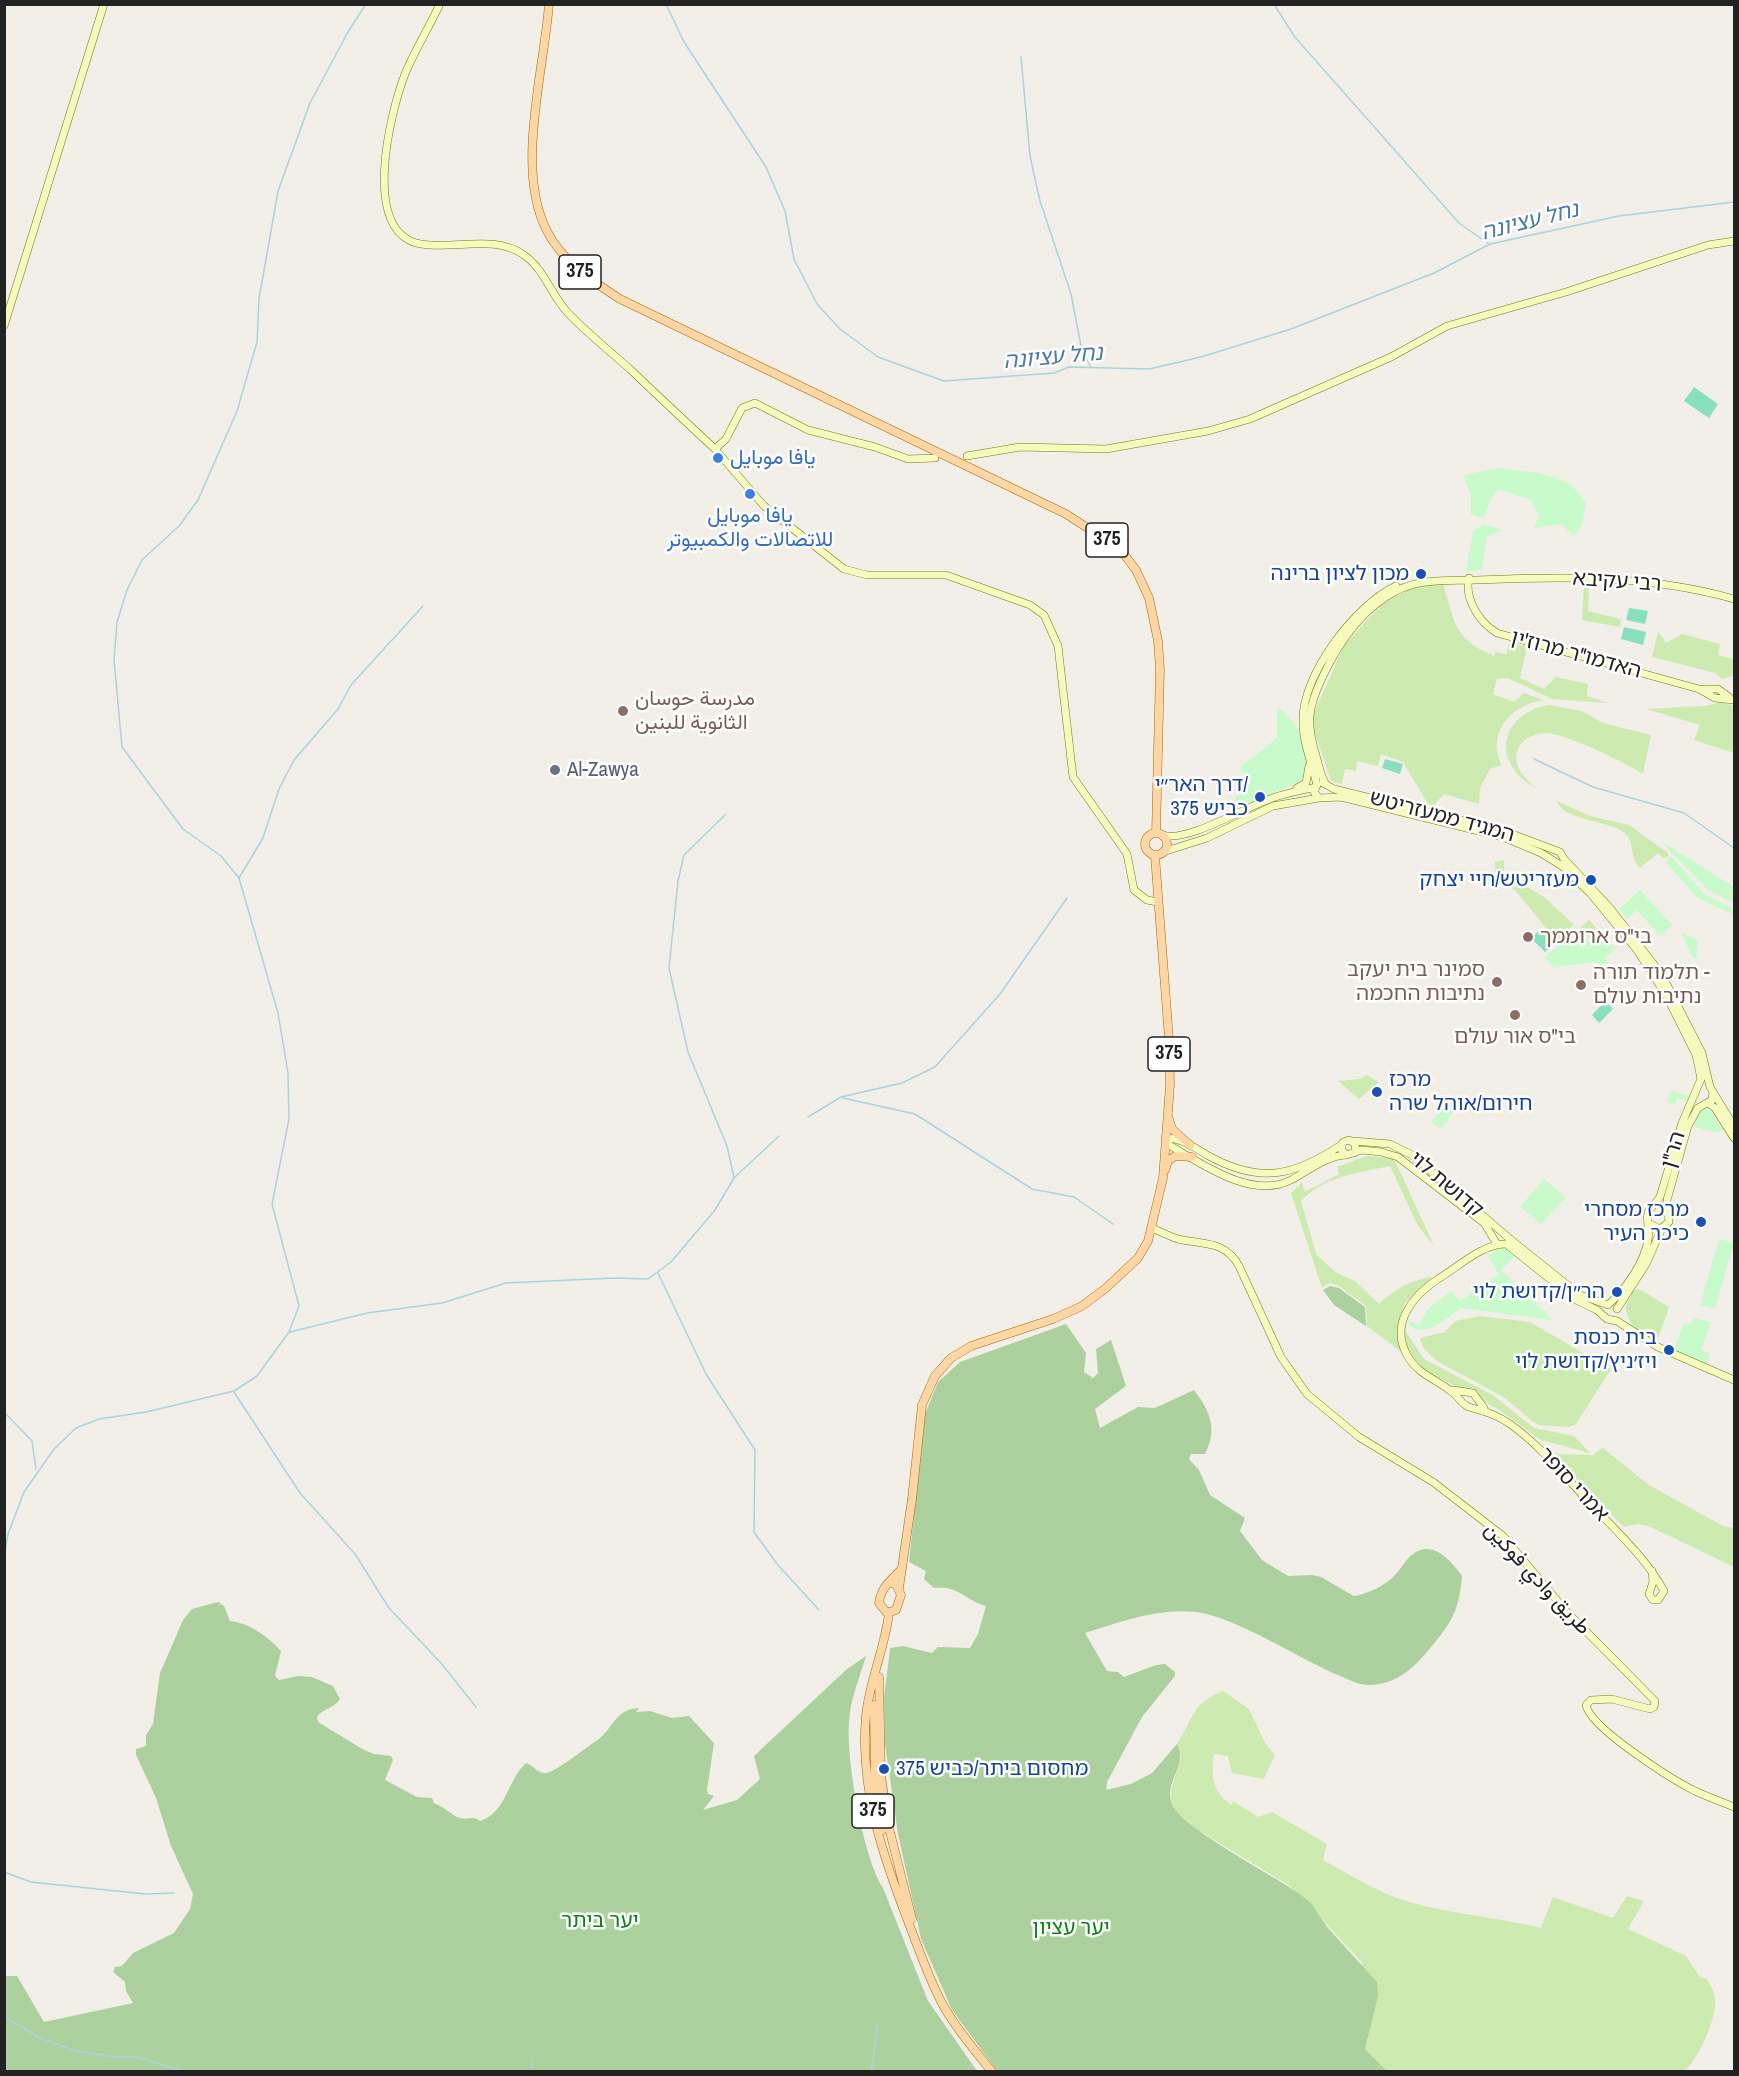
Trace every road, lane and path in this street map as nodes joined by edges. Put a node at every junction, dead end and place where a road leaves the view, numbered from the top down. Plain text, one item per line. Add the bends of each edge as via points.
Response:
1 (104, 4) edge
2 (440, 4) edge
3 (549, 4) edge
4 (1734, 241) edge
5 (4, 326) edge
6 (715, 449) junction
7 (967, 456) dead end
8 (935, 458) dead end
9 (1470, 578) junction
10 (1734, 599) edge
11 (1734, 700) edge
12 (1308, 749) junction
13 (1327, 785) junction
14 (1316, 786) junction
15 (1281, 795) junction
16 (1323, 798) junction
17 (1160, 834) junction
18 (1166, 851) junction
19 (1556, 852) junction
20 (1155, 856) junction
21 (1564, 859) junction
22 (1554, 863) junction
23 (1157, 902) junction
24 (1711, 1090) junction
25 (1697, 1091) junction
26 (1707, 1103) junction
27 (1167, 1111) junction
28 (1734, 1126) edge
29 (1165, 1138) junction
30 (1734, 1138) edge
31 (1353, 1141) junction
32 (1190, 1145) junction
33 (1341, 1145) junction
34 (1350, 1154) junction
35 (1192, 1157) junction
36 (1163, 1174) junction
37 (1653, 1206) junction
38 (1669, 1211) junction
39 (1650, 1224) junction
40 (1152, 1228) junction
41 (1662, 1228) junction
42 (1503, 1233) junction
43 (1496, 1241) junction
44 (1609, 1304) junction
45 (1618, 1310) junction
46 (1604, 1315) junction
47 (1612, 1319) junction
48 (1644, 1339) junction
49 (1734, 1380) edge
50 (1449, 1389) junction
51 (1468, 1393) junction
52 (1477, 1399) junction
53 (1463, 1402) junction
54 (1470, 1407) junction
55 (1486, 1410) junction
56 (900, 1571) junction
57 (1652, 1571) junction
58 (889, 1583) junction
59 (1652, 1586) junction
60 (1662, 1587) junction
61 (899, 1588) junction
62 (889, 1613) junction
63 (880, 1661) junction
64 (1734, 1807) edge
65 (922, 1955) junction
66 (992, 2072) edge

1 - 5 street
2 - 6 street via 405,74 396,102 384,179 392,226 407,241 423,245 483,244 523,254 542,272 566,310
3 - 17 main road, 375 via 532,158 535,187 547,232 579,271 620,299 1066,514 1119,549 1136,570 1149,598 1159,643
4 - 7 street via 1708,245 1448,326 1338,382 1208,431 1106,449 1020,447
6 - 8 street via 726,439 742,408 754,404 808,430 908,459
6 - 23 street via 764,506 844,569 867,575 946,575 1030,605 1044,615 1058,646 1073,777 1128,854 1134,890
9 - 10 street, רבי עקיבא via 1634,580
9 - 11 street, האדמו"ר מרוז'ין via 1479,618 1497,633
9 - 12 street via 1426,577 1400,585 1374,599 1350,622 1330,650 1306,698 1303,722
9 - 13 street via 1426,581 1395,592 1364,615 1340,644 1316,690 1309,714 1312,742
12 - 14 street
12 - 15 street via 1310,773 1306,783
13 - 14 street
13 - 16 street via 1330,792
13 - 19 street, המגיד ממעזריטש via 1504,831
14 - 15 street
14 - 16 street via 1315,795
15 - 17 street via 1194,831 1172,837
16 - 18 street, המגיד ממעזריטש via 1273,806 1207,838
16 - 22 street, המגיד ממעזריטש via 1341,797 1503,837 1541,853
17 - 18 main road via 1168,843
17 - 20 main road via 1146,838 1145,846
18 - 20 main road
19 - 21 street, המגיד ממעזריטש
19 - 22 street via 1551,856
20 - 23 main road, 375
21 - 22 street
21 - 24 street via 1610,908 1662,975 1702,1053
22 - 25 street, המגיד ממעזריטש via 1564,868 1600,905 1656,978 1696,1055 1701,1079
23 - 27 main road, 375 via 1169,1039
24 - 25 street
24 - 26 street, הר"ן via 1712,1100
24 - 28 street
25 - 26 street via 1698,1101
25 - 37 street, הר"ן via 1682,1123 1660,1197
26 - 30 street
26 - 38 street, הר"ן via 1698,1108 1688,1125 1666,1200
27 - 29 main road, 375
27 - 32 main road via 1172,1129
29 - 32 street
29 - 35 street, קדושת לוי via 1169,1145
29 - 36 main road, 375
31 - 33 street
31 - 34 street via 1356,1146
31 - 42 street, קדושת לוי via 1383,1142 1405,1150
32 - 33 street via 1232,1168 1266,1175 1282,1173
33 - 34 street via 1341,1151
34 - 35 street, קדושת לוי via 1335,1157 1286,1182 1266,1185 1228,1177
34 - 43 street, קדושת לוי via 1374,1151 1398,1157 1470,1212
35 - 36 main road via 1177,1155
36 - 40 main road, 375
37 - 38 street
37 - 39 street via 1647,1214
38 - 41 street via 1669,1222
39 - 41 street
39 - 44 street via 1641,1261
40 - 56 main road, 375 via 1138,1258 1082,1306 970,1346 951,1358 935,1376 922,1405
40 - 64 street, طريق وادي فوکين via 1177,1239 1218,1246 1229,1252 1284,1363 1307,1394 1359,1437 1433,1482 1498,1532 1566,1611 1655,1701 1650,1709 1612,1699 1591,1700 1587,1710 1604,1729 1660,1770 1695,1791
41 - 45 street
42 - 43 street
42 - 43 street via 1495,1232
42 - 44 street, קדושת לוי via 1580,1295
43 - 46 street, קדושת לוי via 1514,1249 1576,1300
43 - 50 street via 1420,1293 1402,1321 1403,1346 1411,1361
44 - 45 street, קדושת לוי
44 - 46 street
45 - 47 street
45 - 48 street
46 - 47 street, קדושת לוי
47 - 48 street
48 - 49 street
50 - 51 street
50 - 53 street
51 - 52 street
51 - 53 street
52 - 54 street
52 - 55 street
53 - 54 street
54 - 55 street
55 - 57 street, אמרי סופר via 1535,1444
56 - 58 main road, 375
56 - 61 main road, 375
57 - 59 street
57 - 60 street, אמרי סופר
58 - 61 main road
58 - 62 main road, 375 via 882,1588 879,1603
59 - 60 street
59 - 60 street via 1649,1594 1656,1600 1663,1596
61 - 62 main road, 375 via 899,1605
62 - 63 main road, 375
63 - 65 main road via 879,1728 888,1824
63 - 65 main road, 375 via 873,1727 874,1780 889,1871
65 - 66 main road via 943,2005

